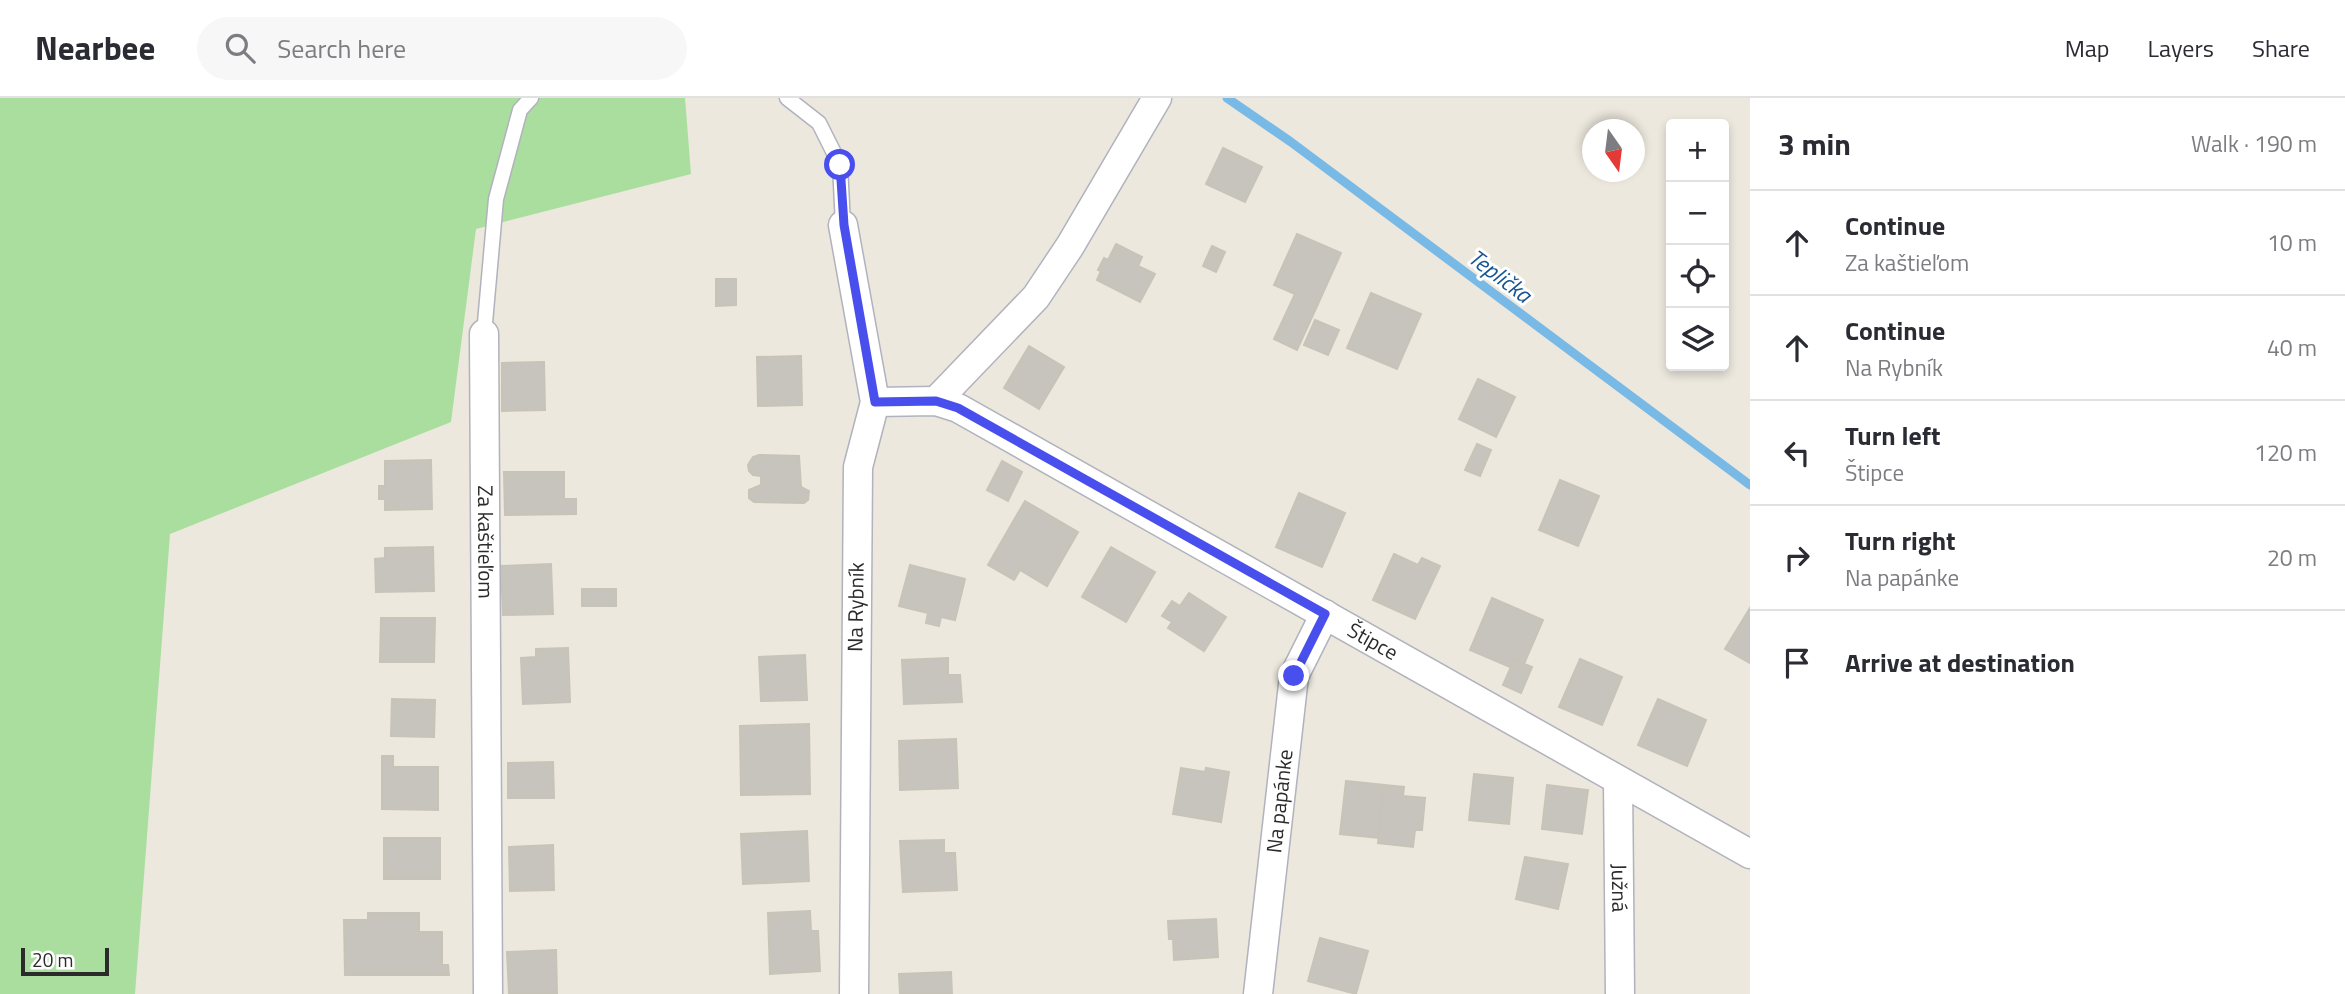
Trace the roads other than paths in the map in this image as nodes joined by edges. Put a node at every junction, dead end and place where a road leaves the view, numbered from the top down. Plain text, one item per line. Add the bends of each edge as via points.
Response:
1 (531, 98) edge
2 (787, 98) edge
3 (1157, 98) edge
4 (844, 225) joint
5 (484, 334) joint
6 (936, 401) junction
7 (875, 402) junction
8 (1325, 614) junction
9 (1618, 781) junction
10 (1750, 854) edge
11 (488, 994) edge
12 (854, 994) edge
13 (1258, 994) edge
14 (1619, 994) edge

1 - 5 lane, Za kaštieľom via 520,110 496,200
2 - 4 lane via 819,123 840,165
3 - 6 street via 1036,297
4 - 7 street, Na Rybník
5 - 11 street, Za kaštieľom
6 - 7 street, Štipce
6 - 8 street, Štipce via 958,408
7 - 12 street, Na Rybník via 858,467
8 - 9 street, Štipce
8 - 13 street, Na papánke via 1294,676
9 - 10 street, Štipce
9 - 14 street, Južná

